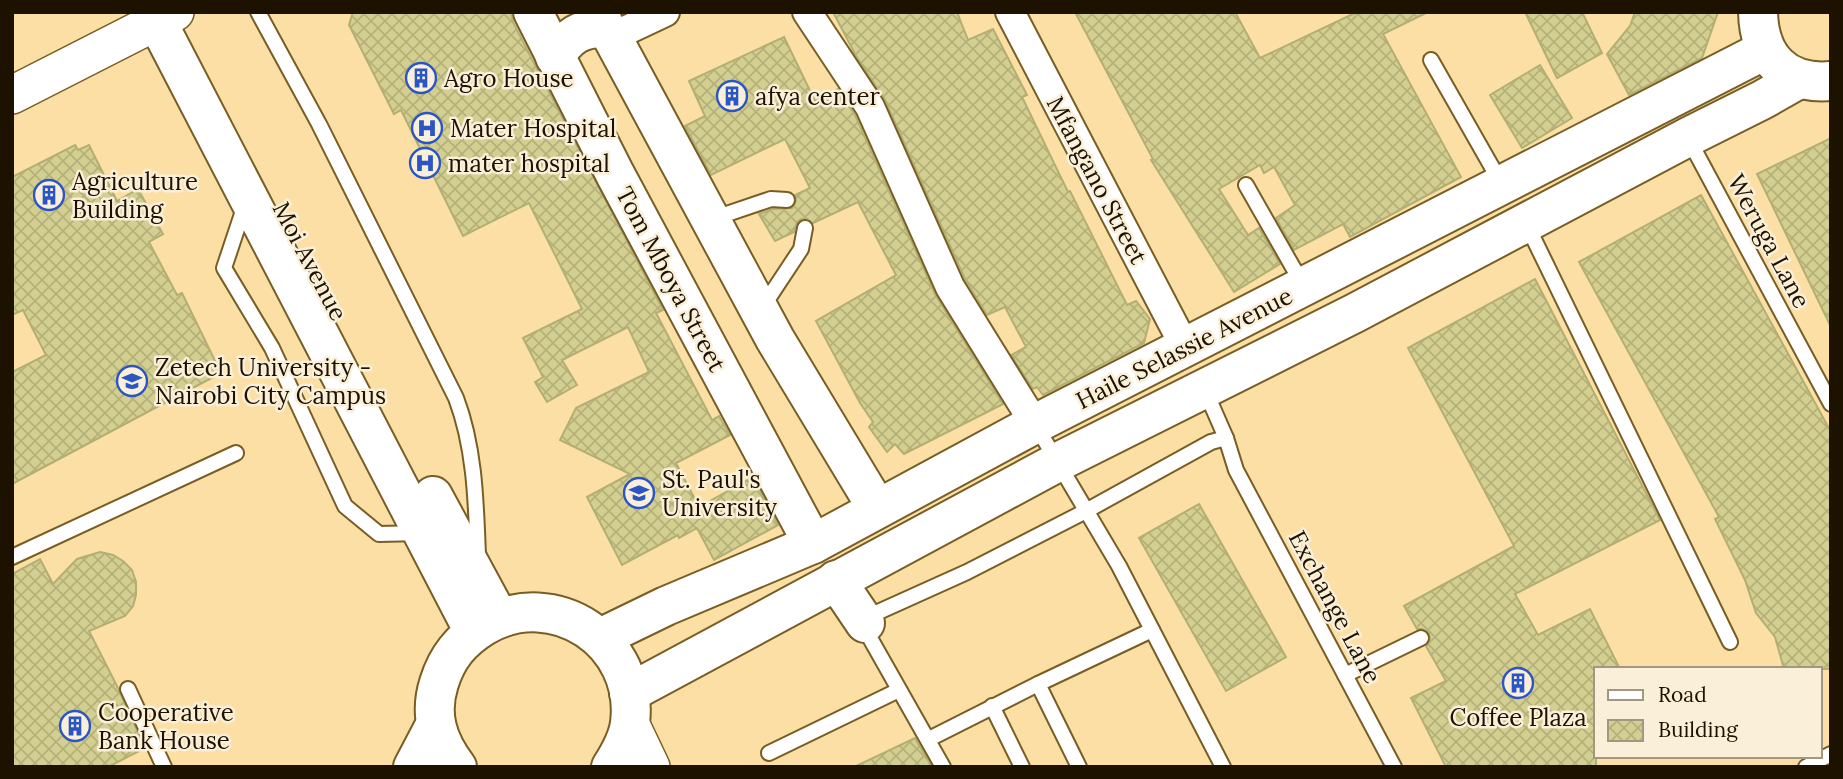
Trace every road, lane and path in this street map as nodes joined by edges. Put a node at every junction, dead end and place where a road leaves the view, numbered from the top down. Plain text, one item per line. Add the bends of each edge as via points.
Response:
1 (258, 12) edge
2 (533, 12) edge
3 (665, 12) edge
4 (807, 12) edge
5 (1010, 12) edge
6 (1758, 12) edge
7 (166, 15) edge
8 (605, 26) edge
9 (1765, 50) junction
10 (555, 57) junction
11 (1431, 60) dead end
12 (1815, 80) edge
13 (637, 82) junction
14 (12, 95) edge
15 (582, 107) junction
16 (1688, 137) junction
17 (1502, 184) junction
18 (1246, 185) dead end
19 (248, 197) junction
20 (787, 200) dead end
21 (711, 219) junction
22 (1526, 224) junction
23 (804, 228) dead end
24 (1304, 286) junction
25 (760, 311) junction
26 (1185, 347) junction
27 (1204, 389) junction
28 (1831, 404) edge
29 (1035, 424) junction
30 (1226, 438) junction
31 (236, 453) dead end
32 (1058, 462) junction
33 (877, 508) junction
34 (1086, 511) junction
35 (422, 533) junction
36 (813, 544) junction
37 (12, 557) edge
38 (836, 580) junction
39 (480, 583) junction
40 (865, 623) junction
41 (486, 625) junction
42 (1152, 630) junction
43 (600, 638) junction
44 (1421, 638) dead end
45 (1730, 642) dead end
46 (1345, 675) junction
47 (1038, 684) junction
48 (128, 689) dead end
49 (899, 690) junction
50 (992, 706) junction
51 (629, 708) junction
52 (435, 725) junction
53 (929, 739) junction
54 (769, 753) dead end
55 (1831, 754) edge
56 (164, 767) edge
57 (412, 767) edge
58 (457, 767) edge
59 (611, 767) edge
60 (651, 767) edge
61 (943, 767) edge
62 (1022, 767) edge
63 (1079, 767) edge
64 (1223, 767) edge
65 (1394, 767) edge
66 (1806, 767) edge

1 - 39 lane, Moi Avenue via 456,398 470,453
2 - 10 main road, Tom Mboya Street
3 - 8 street
4 - 29 street via 870,107 950,287
5 - 26 street, Mfangano Street
6 - 9 main road
7 - 14 street
7 - 19 main road, Moi Avenue
7 - 39 main road, Moi Avenue via 258,164
8 - 10 main road via 579,31 563,43
8 - 13 main road
9 - 12 main road, Haile Selassie Avenue via 1786,72
9 - 17 main road, Haile Selassie Avenue
10 - 15 main road, Tom Mboya Street
11 - 17 lane
12 - 16 main road, Haile Selassie Avenue
13 - 15 main road via 622,104
13 - 21 main road
15 - 36 main road, Tom Mboya Street
16 - 22 main road, Haile Selassie Avenue
16 - 28 lane, Weruga Lane
17 - 24 main road, Haile Selassie Avenue
18 - 24 lane
19 - 35 main road, Moi Avenue
19 - 35 lane, Moi Avenue via 224,268 272,348 345,506 379,534
20 - 21 lane via 771,199
21 - 25 main road
22 - 27 main road, Haile Selassie Avenue
22 - 45 lane
23 - 25 lane via 801,249
24 - 26 main road, Haile Selassie Avenue
25 - 33 main road
26 - 29 main road, Haile Selassie Avenue
27 - 30 lane, Exchange Lane
27 - 32 main road, Haile Selassie Avenue
29 - 32 lane
29 - 33 main road, Haile Selassie Avenue
30 - 34 lane
30 - 46 lane, Exchange Lane via 1236,470
31 - 37 lane
32 - 34 lane
32 - 38 main road, Haile Selassie Avenue
33 - 36 main road, Haile Selassie Avenue
34 - 40 lane
34 - 42 lane
35 - 41 main road, Moi Avenue
36 - 43 main road, Haile Selassie Avenue
38 - 40 main road
38 - 51 main road, Haile Selassie Avenue
39 - 41 main road, Moi Avenue
40 - 49 lane
41 - 43 main road via 519,612 548,612 575,621
41 - 52 main road via 463,639 444,666 434,697
42 - 47 lane
42 - 64 lane
43 - 51 main road via 618,663
44 - 46 lane
46 - 65 lane, Exchange Lane
47 - 50 lane
47 - 63 lane
48 - 56 lane
49 - 53 lane
49 - 54 lane
50 - 53 lane
50 - 62 lane
51 - 59 main road via 622,749
51 - 60 street
52 - 57 main road
52 - 58 main road
53 - 61 lane
55 - 66 lane

